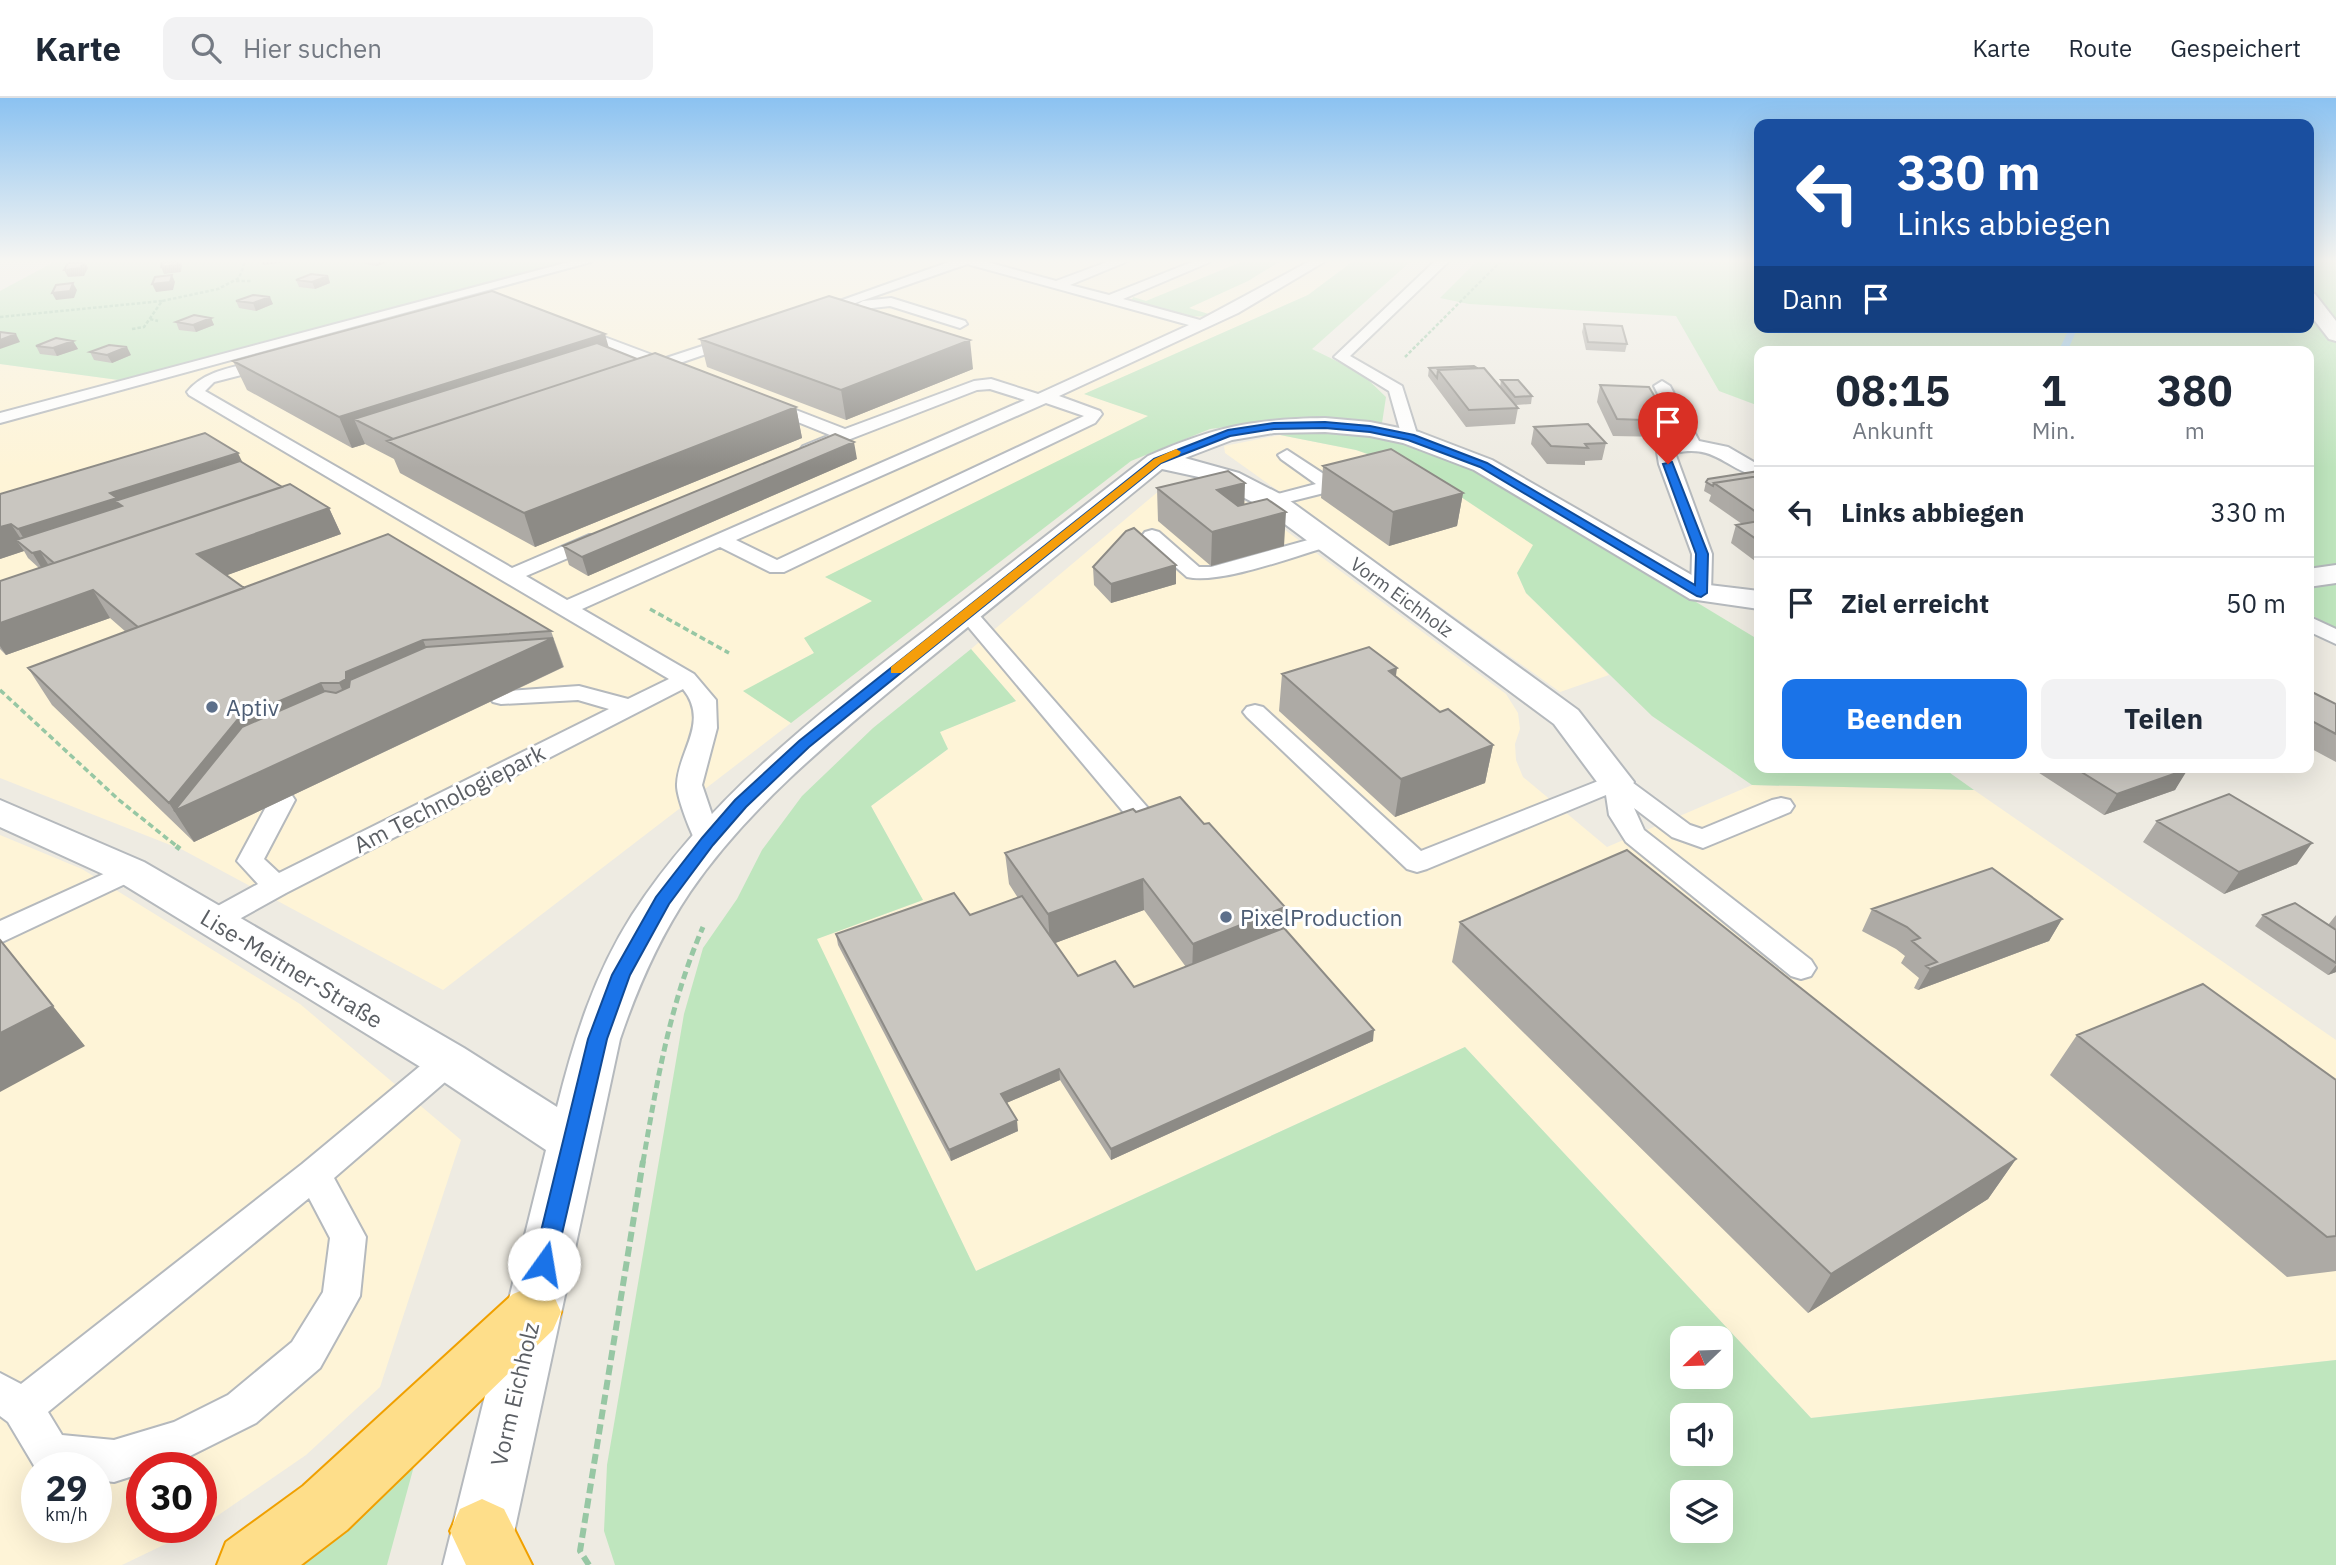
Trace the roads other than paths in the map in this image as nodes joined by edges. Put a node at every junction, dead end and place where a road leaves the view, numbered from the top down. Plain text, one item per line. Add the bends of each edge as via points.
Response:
1 (328, 330) edge
2 (391, 330) edge
3 (574, 330) edge
4 (1186, 330) edge
5 (1369, 330) edge
6 (752, 338) edge
7 (676, 369) joint
8 (1662, 386) dead end
9 (1041, 398) junction
10 (754, 400) edge
11 (0, 418) edge
12 (845, 435) junction
13 (1410, 437) junction
14 (1692, 444) junction
15 (1287, 455) dead end
16 (793, 456) edge
17 (1157, 461) junction
18 (1754, 469) edge
19 (1272, 501) junction
20 (613, 532) edge
21 (1152, 536) dead end
22 (720, 540) junction
23 (1326, 541) junction
24 (2336, 574) edge
25 (510, 576) junction
26 (2314, 577) edge
27 (1701, 593) junction
28 (1754, 599) edge
29 (566, 608) junction
30 (967, 613) junction
31 (2314, 625) edge
32 (2336, 638) edge
33 (686, 678) junction
34 (501, 697) edge
35 (629, 707) junction
36 (1255, 712) dead end
37 (1616, 782) junction
38 (282, 800) dead end
39 (1781, 806) dead end
40 (0, 812) edge
41 (1145, 821) edge
42 (708, 841) junction
43 (130, 871) junction
44 (276, 886) junction
45 (213, 921) junction
46 (0, 933) edge
47 (1801, 968) dead end
48 (449, 1061) junction
49 (573, 1142) junction
50 (314, 1174) junction
51 (533, 1312) junction
52 (11, 1400) edge
53 (486, 1554) edge
54 (249, 1565) edge

1 - 11 lane
2 - 25 lane via 209,379 195,392
3 - 7 lane
4 - 9 lane
5 - 13 lane via 1340,357 1396,389
6 - 7 lane
8 - 14 lane
9 - 12 lane via 991,384 974,386
9 - 22 lane
9 - 22 lane via 1094,414 777,568
10 - 12 lane
12 - 16 lane
13 - 17 street, Vorm Eichholz via 1325,425 1274,426 1228,433
13 - 27 street, Vorm Eichholz via 1483,465
14 - 18 lane via 1722,451
14 - 27 lane via 1666,452 1702,554
15 - 19 lane via 1331,486
17 - 19 street, Vorm Eichholz via 1210,469
17 - 30 street, Vorm Eichholz
19 - 23 street, Vorm Eichholz
20 - 25 lane
21 - 23 lane via 1194,573 1212,573
22 - 29 lane
23 - 37 street, Vorm Eichholz via 1566,717
24 - 26 street
25 - 29 lane
27 - 28 street, Vorm Eichholz
29 - 33 lane
30 - 41 lane
30 - 42 street, Vorm Eichholz via 804,744
31 - 32 lane
33 - 35 lane, Am Technologiepark
33 - 42 lane via 704,700 705,728 689,785
34 - 35 lane via 579,693
35 - 44 lane, Am Technologiepark
36 - 37 lane via 1417,863
37 - 39 lane via 1667,822 1703,839
37 - 47 lane via 1622,815 1634,836
38 - 44 lane via 250,861
40 - 43 street, Lise-Meitner-Straße
42 - 49 street, Vorm Eichholz via 662,901 621,975 597,1039
43 - 45 street, Lise-Meitner-Straße
43 - 46 lane
44 - 45 lane, Am Technologiepark
45 - 48 street, Lise-Meitner-Straße
48 - 49 street, Lise-Meitner-Straße
48 - 50 lane
49 - 51 street, Vorm Eichholz
50 - 52 lane
50 - 52 lane via 348,1237 341,1296 306,1356 242,1409 180,1441 114,1461 51,1454
51 - 53 street, Vorm Eichholz
51 - 54 highway via 325,1508

